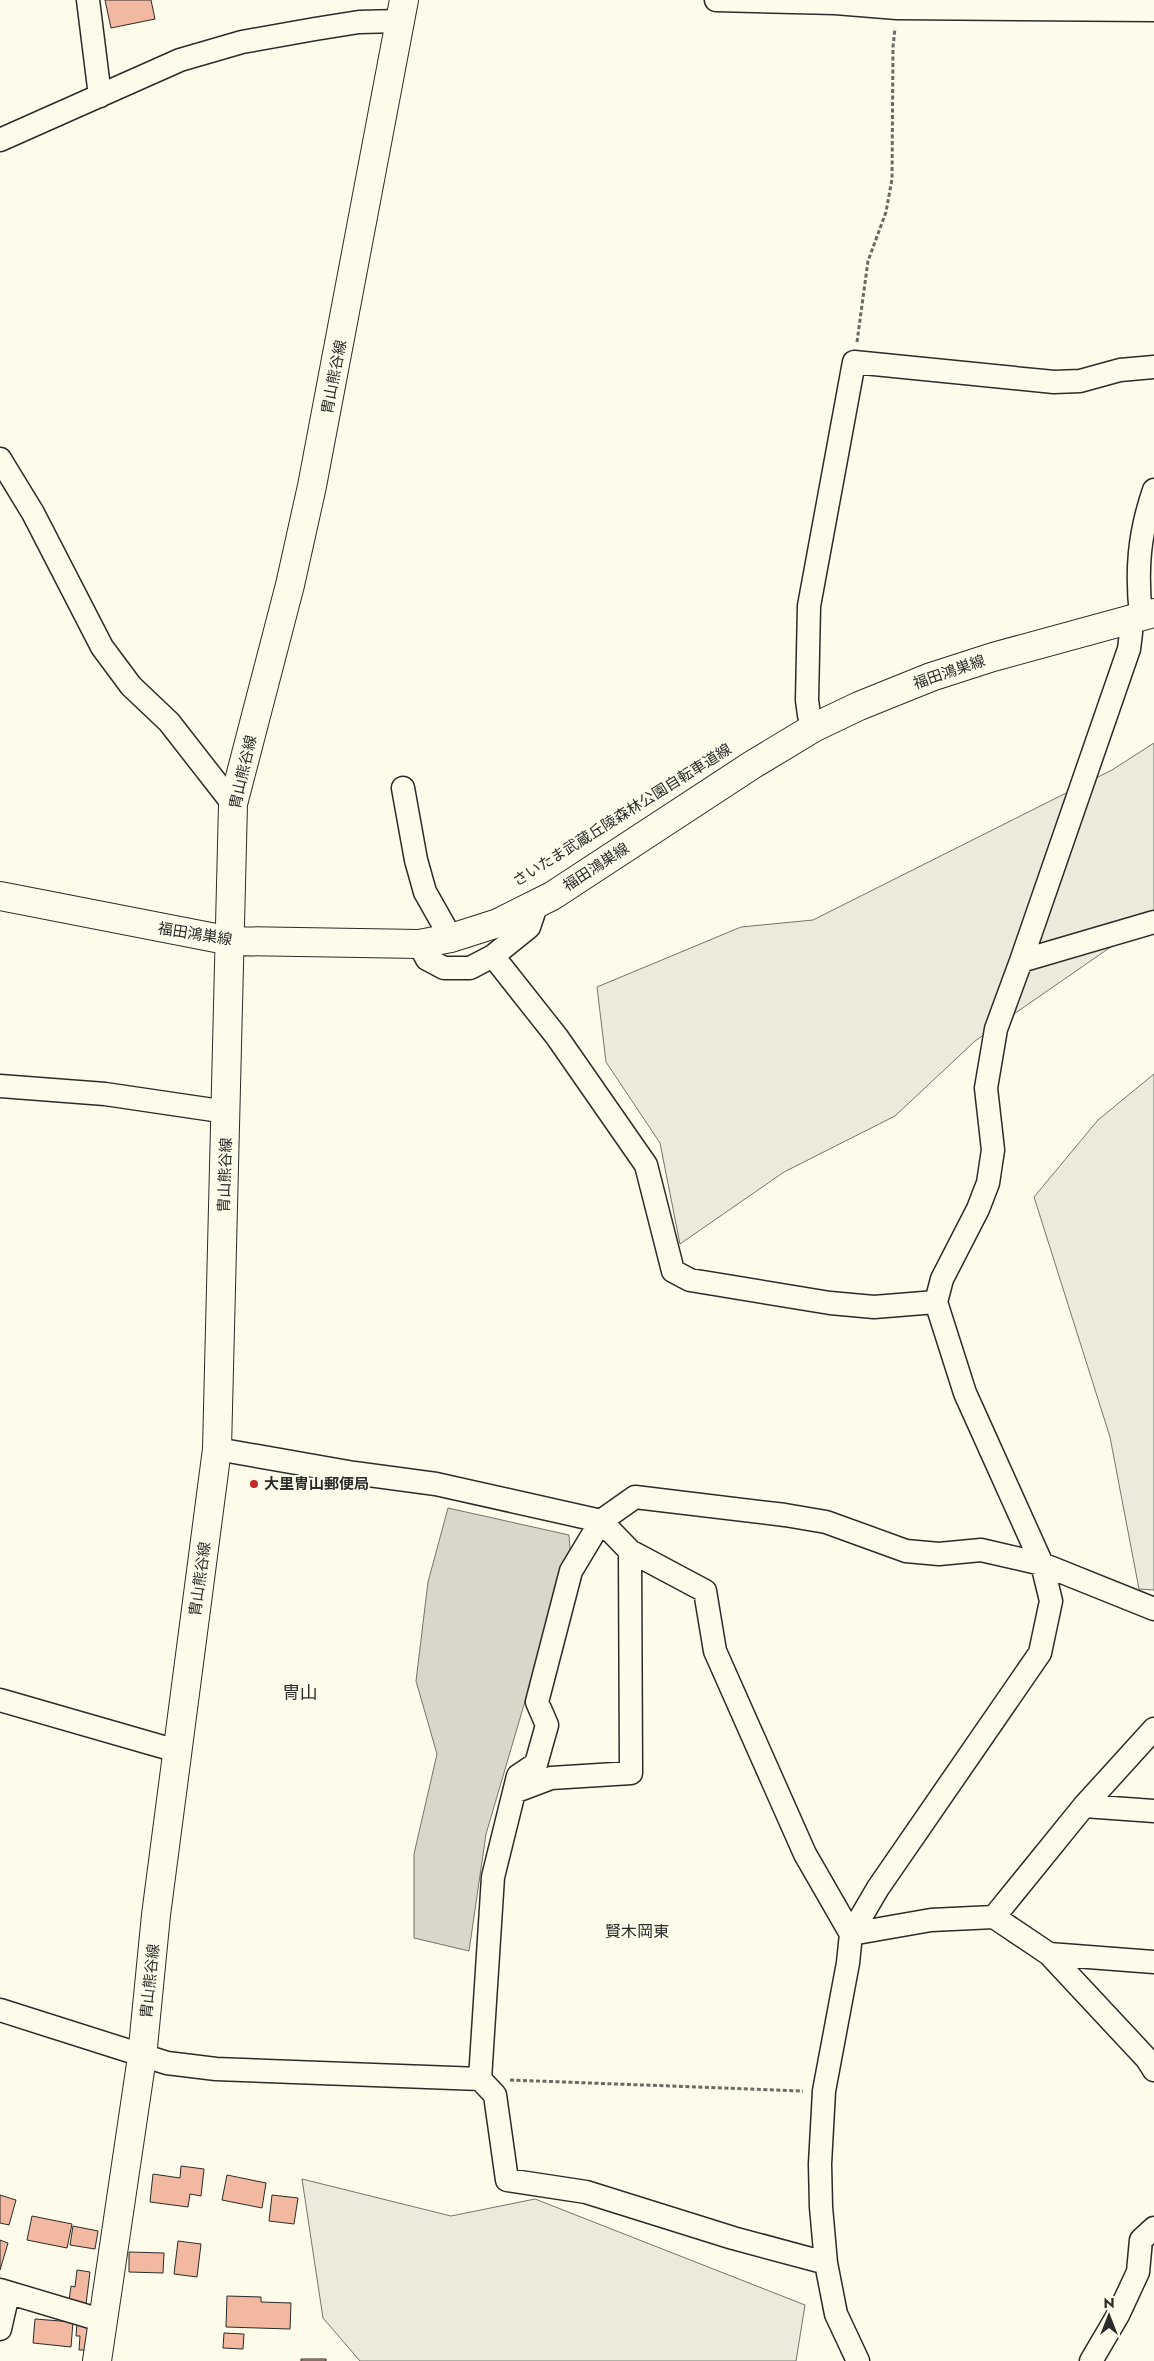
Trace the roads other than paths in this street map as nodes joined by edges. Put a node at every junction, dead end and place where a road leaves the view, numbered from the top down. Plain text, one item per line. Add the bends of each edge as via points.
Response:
1 (88, 0) edge
2 (716, 0) edge
3 (898, 4) edge
4 (1131, 5) edge
5 (1154, 10) edge
6 (402, 11) edge
7 (100, 96) junction
8 (0, 140) edge
9 (1154, 367) edge
10 (0, 459) edge
11 (1154, 490) edge
12 (1142, 616) edge
13 (815, 727) junction
14 (403, 788) dead end
15 (233, 804) junction
16 (0, 896) edge
17 (537, 903) junction
18 (1154, 922) edge
19 (451, 938) junction
20 (231, 941) junction
21 (419, 944) junction
22 (493, 956) junction
23 (1022, 961) junction
24 (0, 1086) edge
25 (227, 1112) junction
26 (936, 1302) junction
27 (217, 1449) junction
28 (601, 1521) junction
29 (630, 1552) junction
30 (1042, 1564) junction
31 (1154, 1609) edge
32 (0, 1700) edge
33 (1154, 1729) edge
34 (177, 1751) junction
35 (514, 1792) junction
36 (1084, 1806) junction
37 (1154, 1811) edge
38 (994, 1917) junction
39 (851, 1934) junction
40 (1049, 1954) junction
41 (1154, 1962) edge
42 (0, 2010) edge
43 (142, 2057) junction
44 (1154, 2070) edge
45 (480, 2079) junction
46 (1154, 2228) edge
47 (826, 2263) junction
48 (1146, 2273) edge
49 (4, 2292) edge
50 (104, 2321) junction
51 (0, 2329) edge
52 (98, 2361) edge
53 (858, 2361) edge
54 (1091, 2361) edge

1 - 7 street
2 - 3 street
3 - 4 street
4 - 5 street
6 - 7 street via 359,22 242,42 180,60
6 - 15 main road, 胄山熊谷線 via 312,486 290,585
7 - 8 street
9 - 13 street via 1120,370 1080,381 1054,382 854,362 809,606 806,700
10 - 15 street via 33,513 102,647 130,686 169,722
11 - 12 street via 1143,521 1139,551
12 - 13 main road, 福田鴻巣線 via 930,677
12 - 23 street via 1131,633
13 - 17 main road, 福田鴻巣線
14 - 19 street via 425,892
15 - 20 main road, 胄山熊谷線
16 - 20 main road, 福田鴻巣線
17 - 19 main road, 福田鴻巣線 via 498,923
17 - 22 street via 529,927
18 - 23 street
19 - 21 main road, 福田鴻巣線
20 - 21 main road, 福田鴻巣線
20 - 25 main road, 胄山熊谷線
21 - 22 street via 428,959 444,968 470,968
22 - 26 street via 557,1038 646,1165 672,1271 690,1280 830,1303 874,1307
23 - 26 street via 996,1030 986,1088 994,1150 988,1183 942,1279
24 - 25 street via 105,1094
25 - 27 main road, 胄山熊谷線
26 - 30 street via 965,1393
27 - 28 street via 436,1484
27 - 34 main road, 胄山熊谷線
28 - 29 street
28 - 30 street via 635,1497 826,1522 906,1552 939,1554 981,1550
28 - 35 street via 571,1571 537,1702 547,1725 536,1764 518,1776
29 - 35 street via 631,1773 551,1778
29 - 39 street via 705,1591 715,1651 805,1854
30 - 31 street
30 - 39 street via 1051,1602 1040,1652 878,1888
32 - 34 street
33 - 36 street
34 - 43 main road, 胄山熊谷線
35 - 45 street via 493,1876
36 - 37 street
36 - 38 street
38 - 39 street via 931,1920
38 - 40 street
39 - 47 street via 824,2091 820,2172
40 - 41 street
40 - 44 street
42 - 43 street
43 - 45 street via 216,2069
43 - 50 main road, 胄山熊谷線
45 - 47 street via 495,2095 507,2180 586,2192 732,2238
46 - 48 street via 1141,2240
47 - 53 street via 836,2314
48 - 54 street
49 - 50 street
49 - 51 street
50 - 52 main road, 胄山熊谷線

